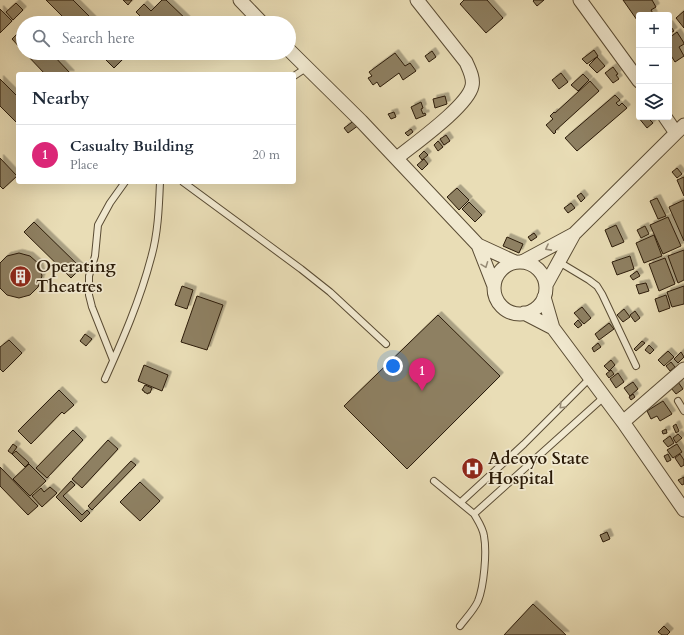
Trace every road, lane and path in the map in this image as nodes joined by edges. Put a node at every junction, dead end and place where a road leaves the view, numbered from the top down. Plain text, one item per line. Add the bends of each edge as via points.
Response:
1 (240, 0) edge
2 (418, 0) edge
3 (580, 0) edge
4 (255, 16) edge
5 (296, 57) edge
6 (306, 68) junction
7 (296, 75) edge
8 (636, 78) edge
9 (668, 120) edge
10 (680, 129) edge
11 (397, 158) junction
12 (124, 184) edge
13 (160, 184) edge
14 (186, 184) edge
15 (574, 234) junction
16 (478, 245) junction
17 (518, 262) junction
18 (559, 262) junction
19 (494, 286) junction
20 (545, 291) junction
21 (524, 313) junction
22 (553, 328) junction
23 (386, 344) dead end
24 (113, 360) junction
25 (636, 366) dead end
26 (684, 368) edge
27 (105, 378) dead end
28 (590, 378) junction
29 (604, 397) junction
30 (678, 402) dead end
31 (684, 411) edge
32 (623, 422) junction
33 (434, 481) dead end
34 (461, 502) junction
35 (684, 510) edge
36 (474, 514) junction
37 (460, 626) dead end

1 - 4 street
2 - 11 street via 466,62 472,86 467,98
3 - 8 street
5 - 6 street
6 - 7 lane
6 - 11 street
9 - 10 street
10 - 15 street
11 - 16 street
12 - 24 lane via 98,225 95,256 89,276 92,307
13 - 24 lane via 157,232 152,257 129,325
14 - 23 lane via 302,269
15 -> 17 street
15 - 18 street
16 - 17 street
16 -> 19 street
17 - 19 street via 508,264 498,273
17 - 20 street via 529,263 541,272
18 - 20 street
18 - 25 lane via 596,286 602,294
19 - 21 street via 500,304 511,312
20 - 21 street via 536,307
20 - 22 street
21 - 22 street
22 - 28 street
24 - 27 lane
26 - 32 street
28 - 29 street
28 -> 34 lane
29 - 32 street
29 - 36 lane
30 - 31 lane
32 - 35 street
33 - 34 lane
34 - 36 lane
36 - 37 lane via 484,536 482,586 478,601

